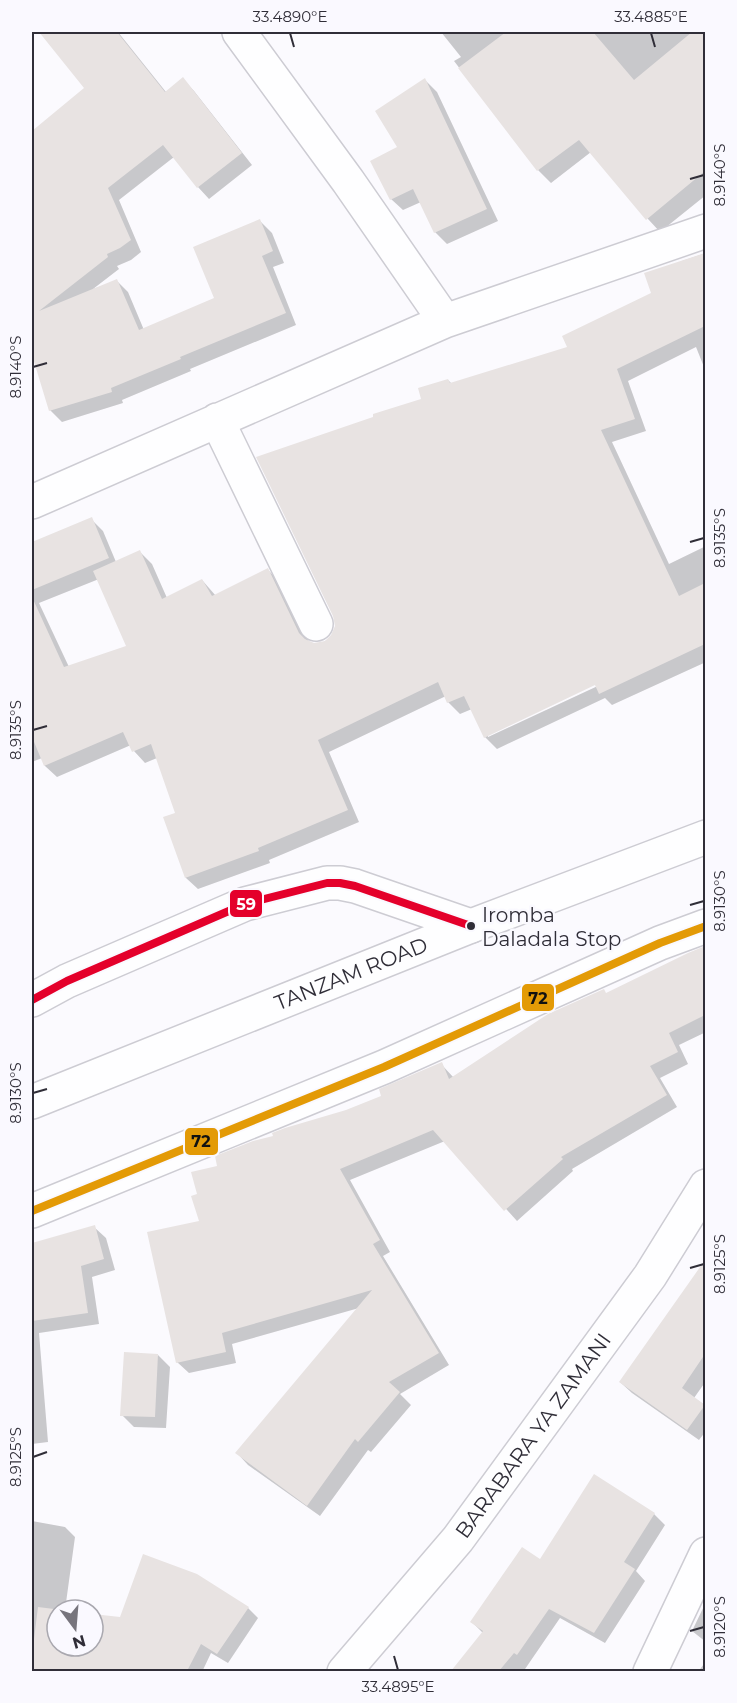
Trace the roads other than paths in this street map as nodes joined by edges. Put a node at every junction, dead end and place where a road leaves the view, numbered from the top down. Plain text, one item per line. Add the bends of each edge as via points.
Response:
1 (239, 32) edge
2 (705, 231) edge
3 (445, 321) junction
4 (217, 420) junction
5 (32, 502) edge
6 (316, 624) dead end
7 (705, 837) edge
8 (471, 926) junction
9 (705, 926) edge
10 (32, 1000) edge
11 (32, 1102) edge
12 (705, 1186) edge
13 (32, 1211) edge
14 (705, 1554) edge
15 (344, 1671) edge
16 (650, 1671) edge

1 - 3 main road
2 - 3 main road
3 - 4 main road
4 - 5 main road
4 - 6 main road
7 - 8 main road, TANZAM ROAD
8 - 10 main road via 355,886 327,883 245,904
8 - 11 main road, TANZAM ROAD
9 - 13 main road via 384,1067
12 - 15 main road, BARABARA YA ZAMANI via 650,1276 458,1539
14 - 16 main road

